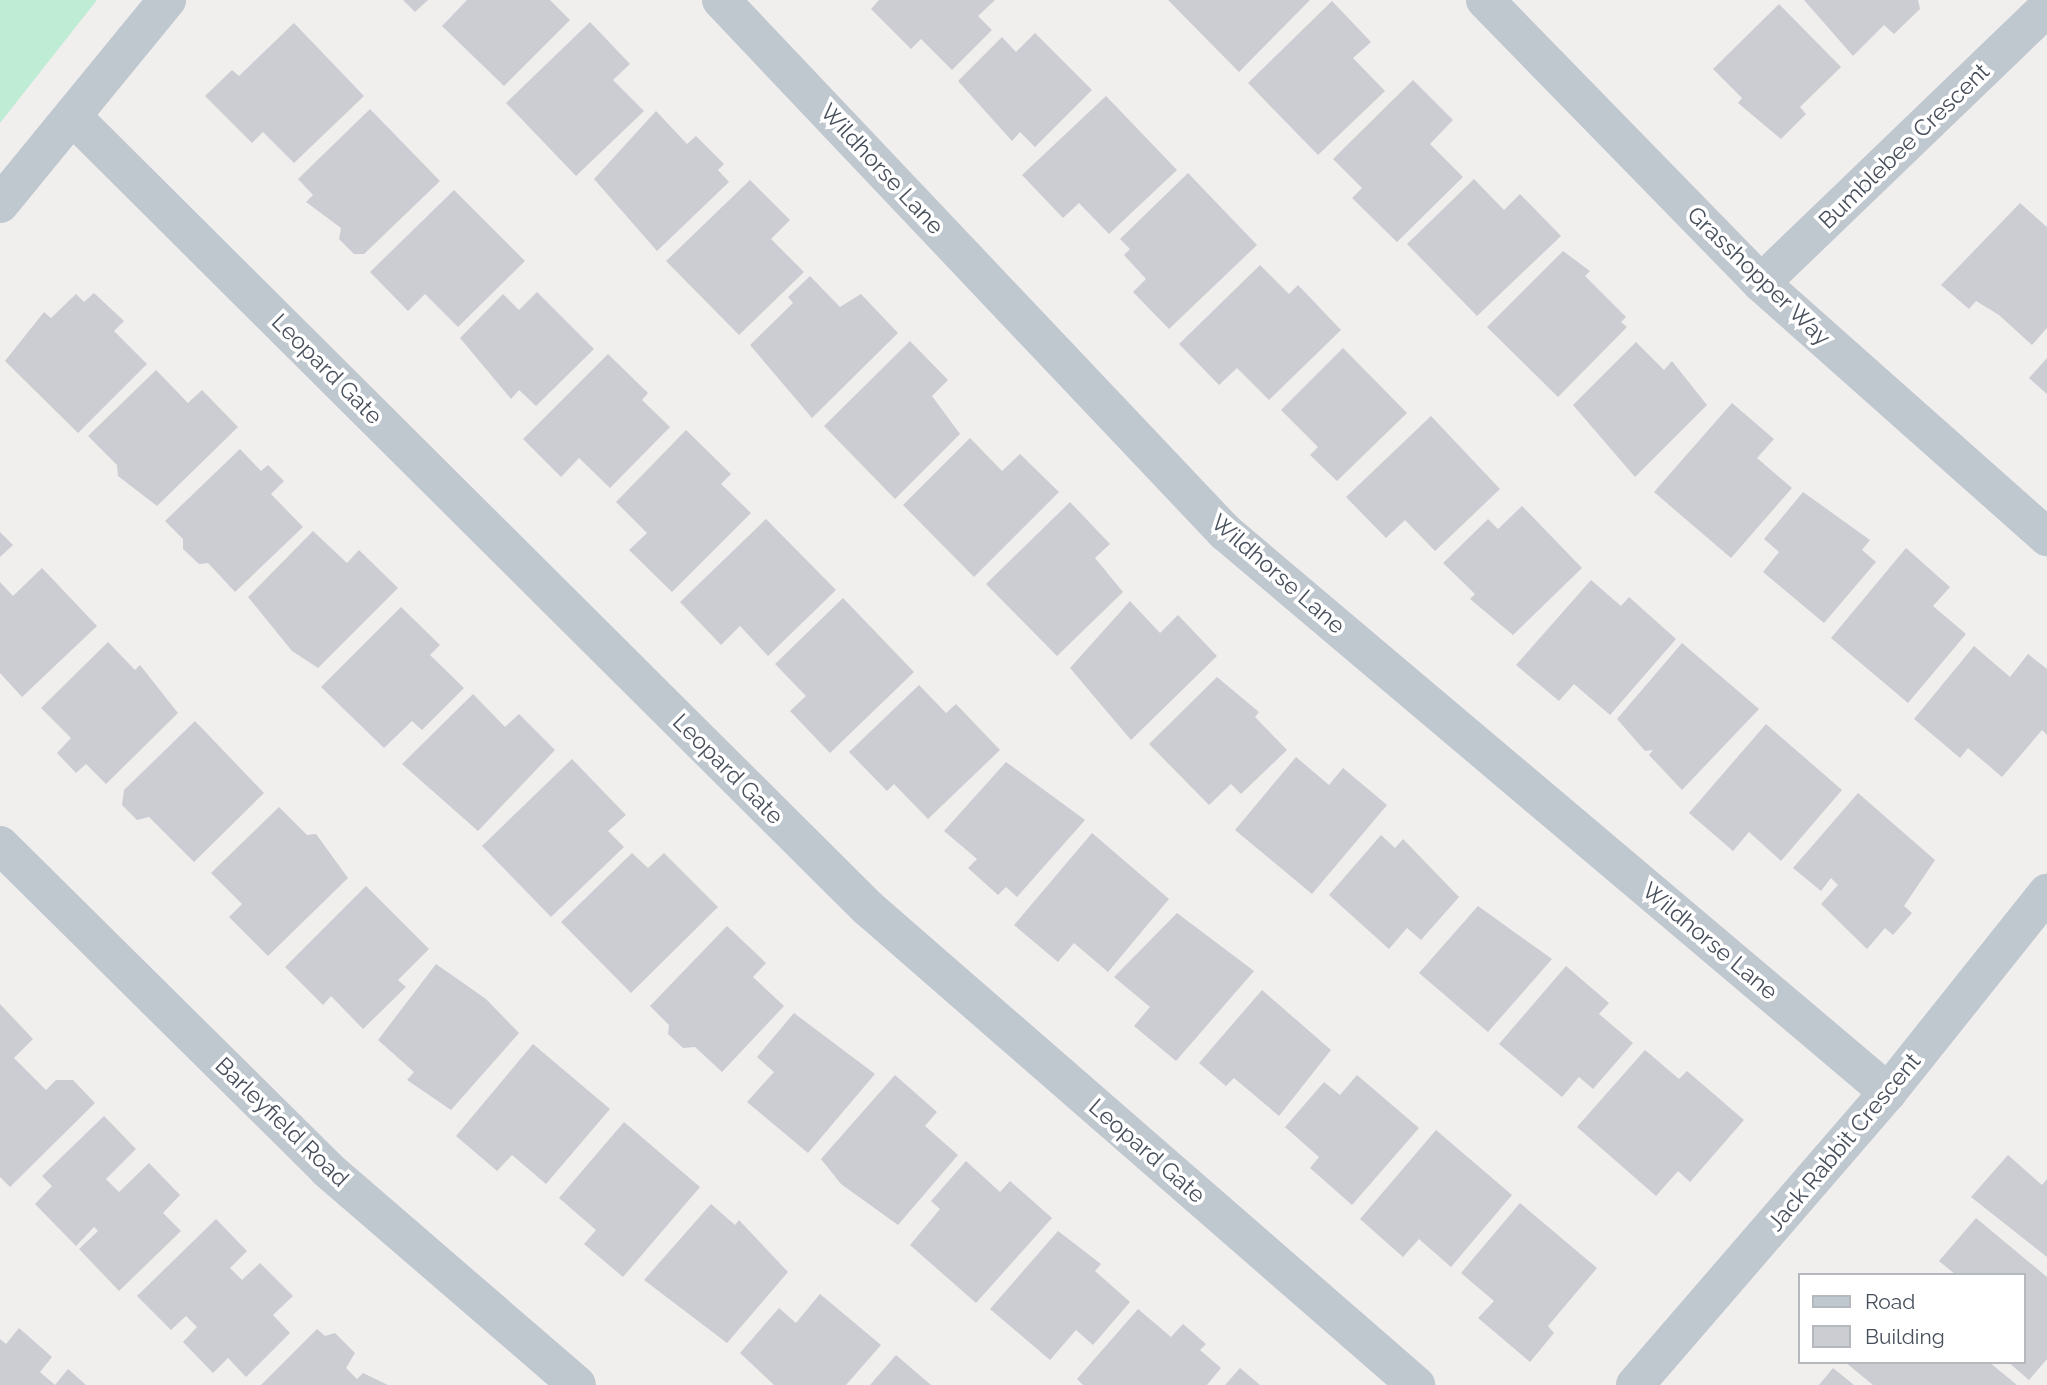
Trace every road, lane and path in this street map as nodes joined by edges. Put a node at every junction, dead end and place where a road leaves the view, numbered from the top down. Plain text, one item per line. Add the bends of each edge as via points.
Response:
1 (167, 0) edge
2 (721, 0) edge
3 (1485, 0) edge
4 (2047, 8) edge
5 (74, 118) junction
6 (0, 204) edge
7 (1761, 284) junction
8 (2047, 537) edge
9 (0, 845) edge
10 (2047, 893) edge
11 (1888, 1092) junction
12 (577, 1385) edge
13 (1416, 1385) edge
14 (1635, 1385) edge

1 - 5 street
2 - 11 street, Wildhorse Lane via 1225,532
3 - 7 street, Grasshopper Way
4 - 7 street, Bumblebee Crescent
5 - 6 street
5 - 13 street, Leopard Gate via 868,908
7 - 8 street, Grasshopper Way
9 - 12 street, Barleyfield Road via 327,1169
10 - 11 street, Jack Rabbit Crescent
11 - 14 street, Jack Rabbit Crescent

